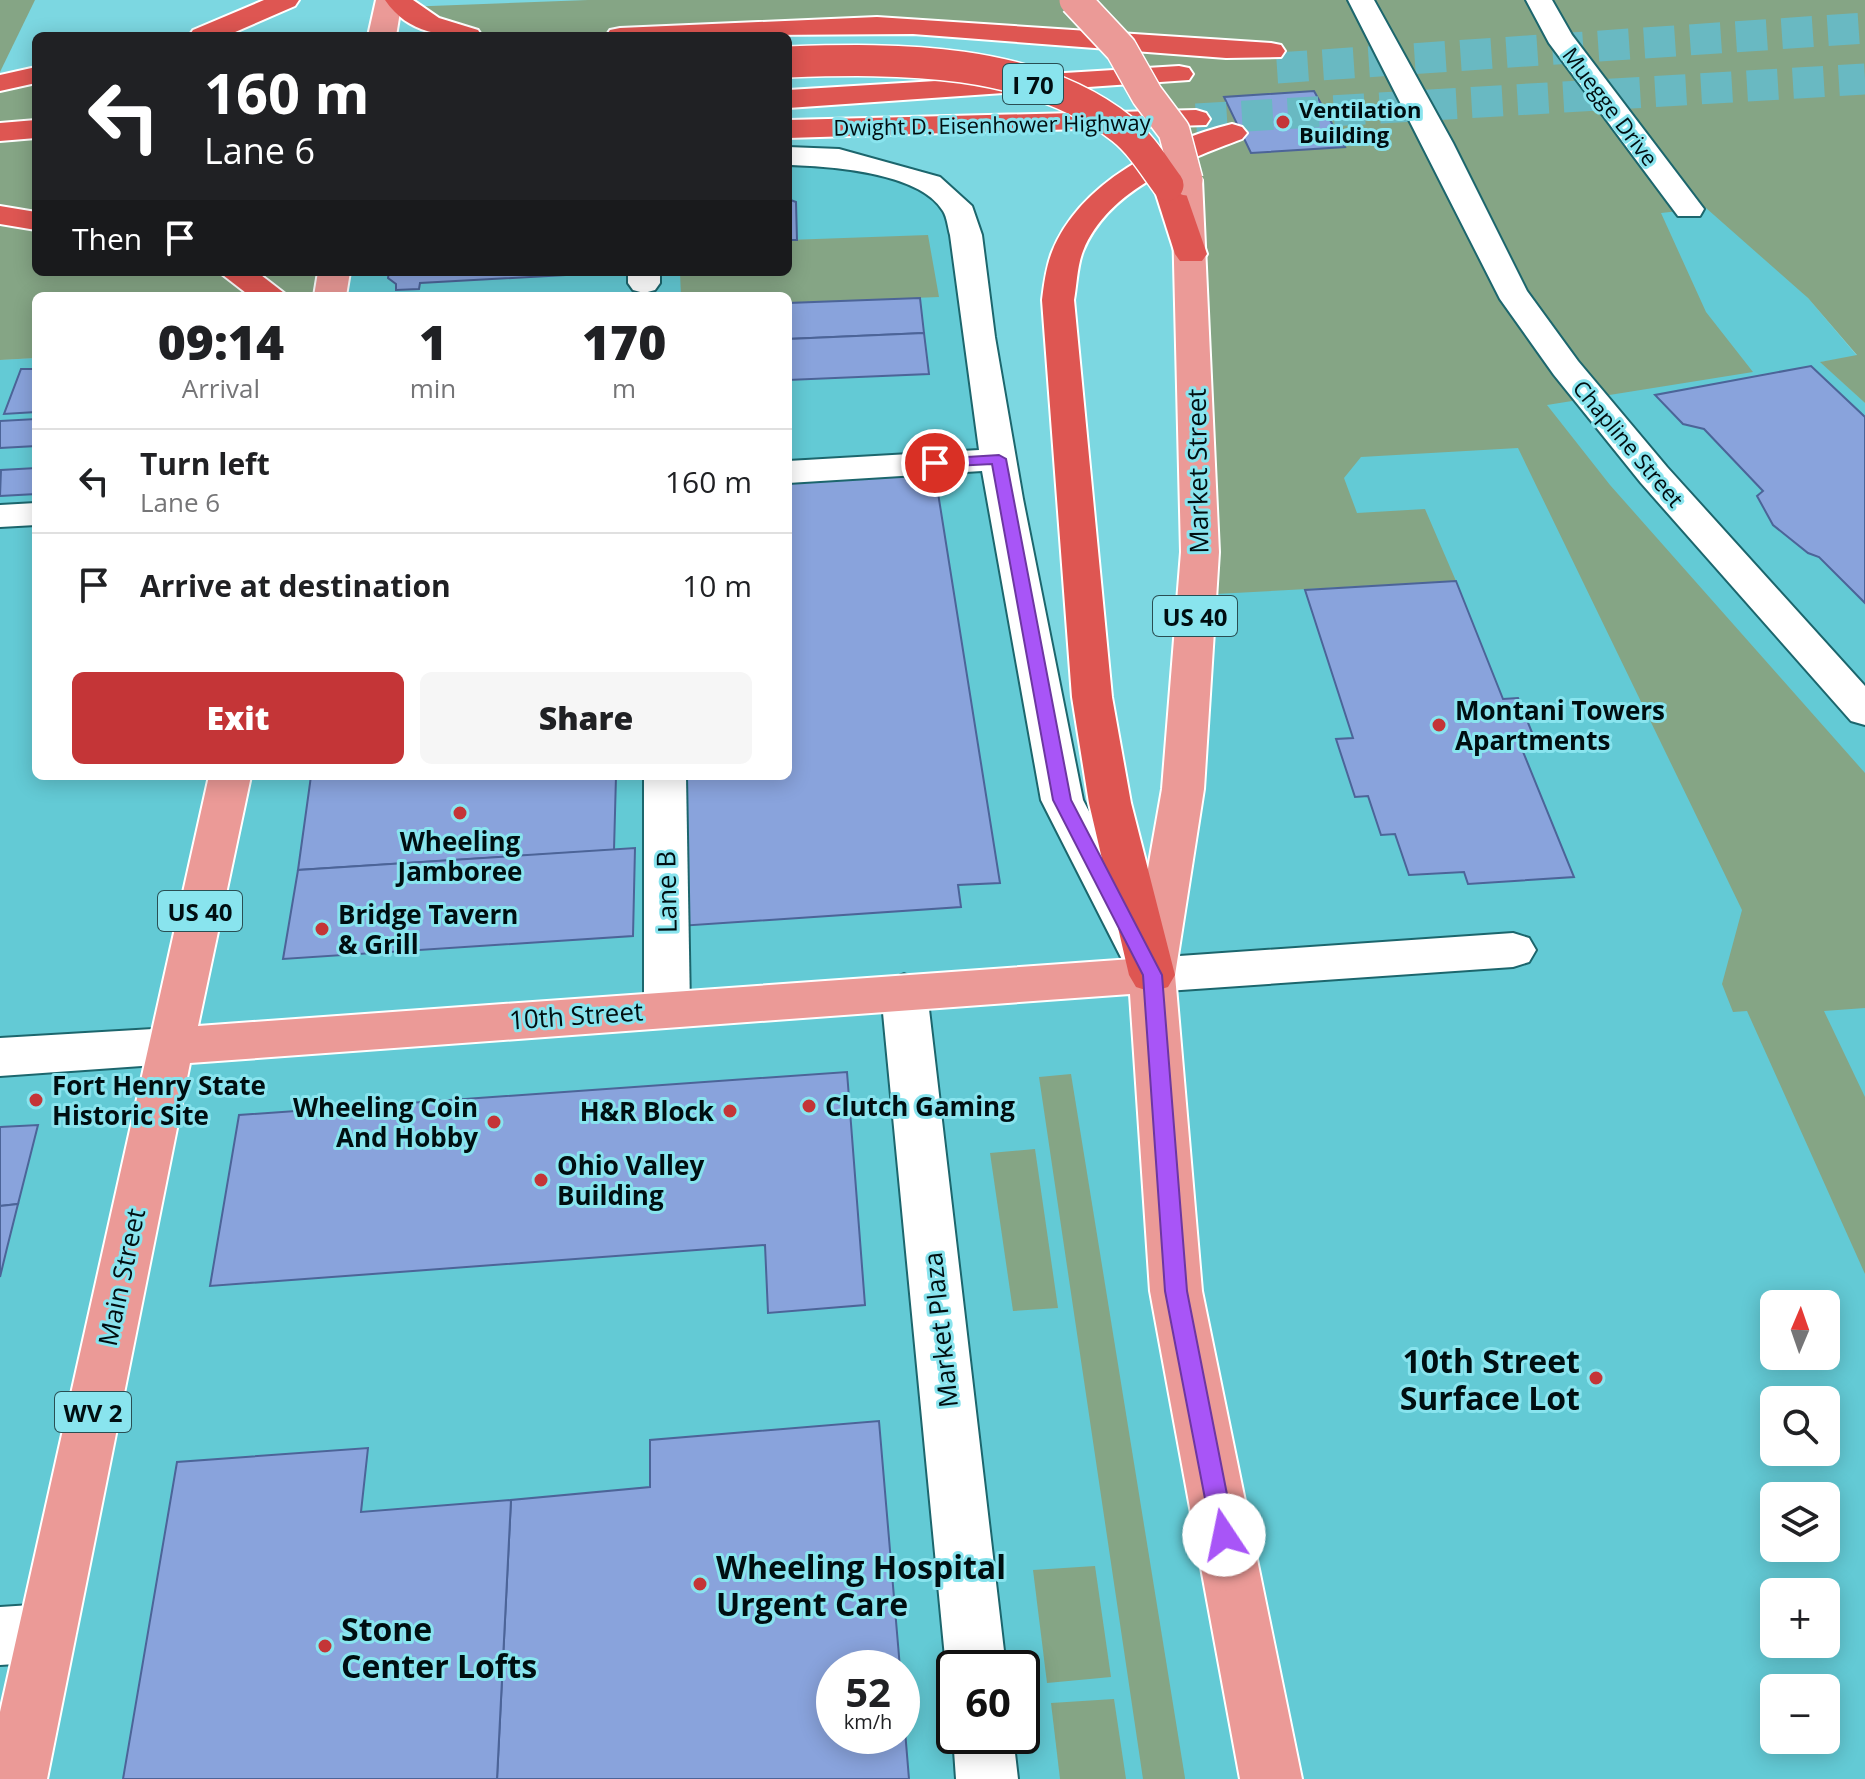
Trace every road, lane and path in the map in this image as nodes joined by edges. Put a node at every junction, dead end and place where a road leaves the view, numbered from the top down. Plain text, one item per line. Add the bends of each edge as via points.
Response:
1 (286, 0) edge
2 (389, 0) edge
3 (398, 0) edge
4 (1075, 0) edge
5 (1361, 0) edge
6 (1539, 0) edge
7 (212, 32) edge
8 (383, 32) edge
9 (454, 32) edge
10 (689, 32) edge
11 (792, 62) edge
12 (32, 76) edge
13 (0, 83) edge
14 (792, 99) edge
15 (1196, 119) tunnel mouth
16 (792, 129) edge
17 (32, 130) edge
18 (1232, 133) tunnel mouth
19 (0, 135) edge
20 (32, 135) edge
21 (792, 156) edge
22 (32, 157) edge
23 (0, 158) edge
24 (1177, 183) junction
25 (1689, 209) dead end
26 (0, 215) edge
27 (32, 220) edge
28 (1191, 254) joint
29 (241, 276) edge
30 (266, 292) edge
31 (999, 459) junction
32 (792, 472) edge
33 (32, 514) edge
34 (0, 516) edge
35 (1865, 711) edge
36 (229, 780) edge
37 (665, 780) edge
38 (1513, 950) dead end
39 (1152, 975) junction
40 (904, 992) junction
41 (667, 1008) junction
42 (170, 1046) junction
43 (0, 1057) edge
44 (24, 1634) edge
45 (974, 1650) edge
46 (985, 1754) edge
47 (16, 1779) edge
48 (987, 1779) edge
49 (1271, 1779) edge

1 - 7 highway
2 - 8 main road
3 - 9 highway via 412,17
4 - 24 main road, bridge via 1121,49 1174,131
5 - 35 street, Chapline Street via 1511,292 1654,475
6 - 25 street, Muegge Drive via 1559,37
10 - 14 highway, Dwight D. Eisenhower Highway / I 70 via 910,26 1274,59
11 - 24 highway, bridge via 910,62 1024,83 1120,127
12 - 13 highway
15 - 16 highway, Dwight D. Eisenhower Highway / I 70
17 - 19 highway
18 - 39 highway via 1178,152 1114,191 1069,248 1058,300 1092,697 1110,803
19 - 20 highway
21 - 31 street, Market Street via 872,165 929,183 957,206 966,235
22 - 23 highway
24 - 28 highway
26 - 27 highway
28 - 39 main road, Market Street / US 40 via 1200,552 1183,789
29 - 30 highway
31 - 32 street
31 - 39 street, Market Street via 1062,800
33 - 34 street
36 - 42 main road, Main Street / US 40
37 - 41 street, Lane B
38 - 39 street
39 - 40 main road, 10th Street
39 - 49 main road, Market Street via 1176,1291
40 - 41 main road, 10th Street
40 - 45 street, Market Plaza
41 - 42 main road, 10th Street
42 - 43 street, 10th Street
42 - 44 main road, Main Street / WV 2
44 - 47 main road, Main Street / WV 2
46 - 48 street

